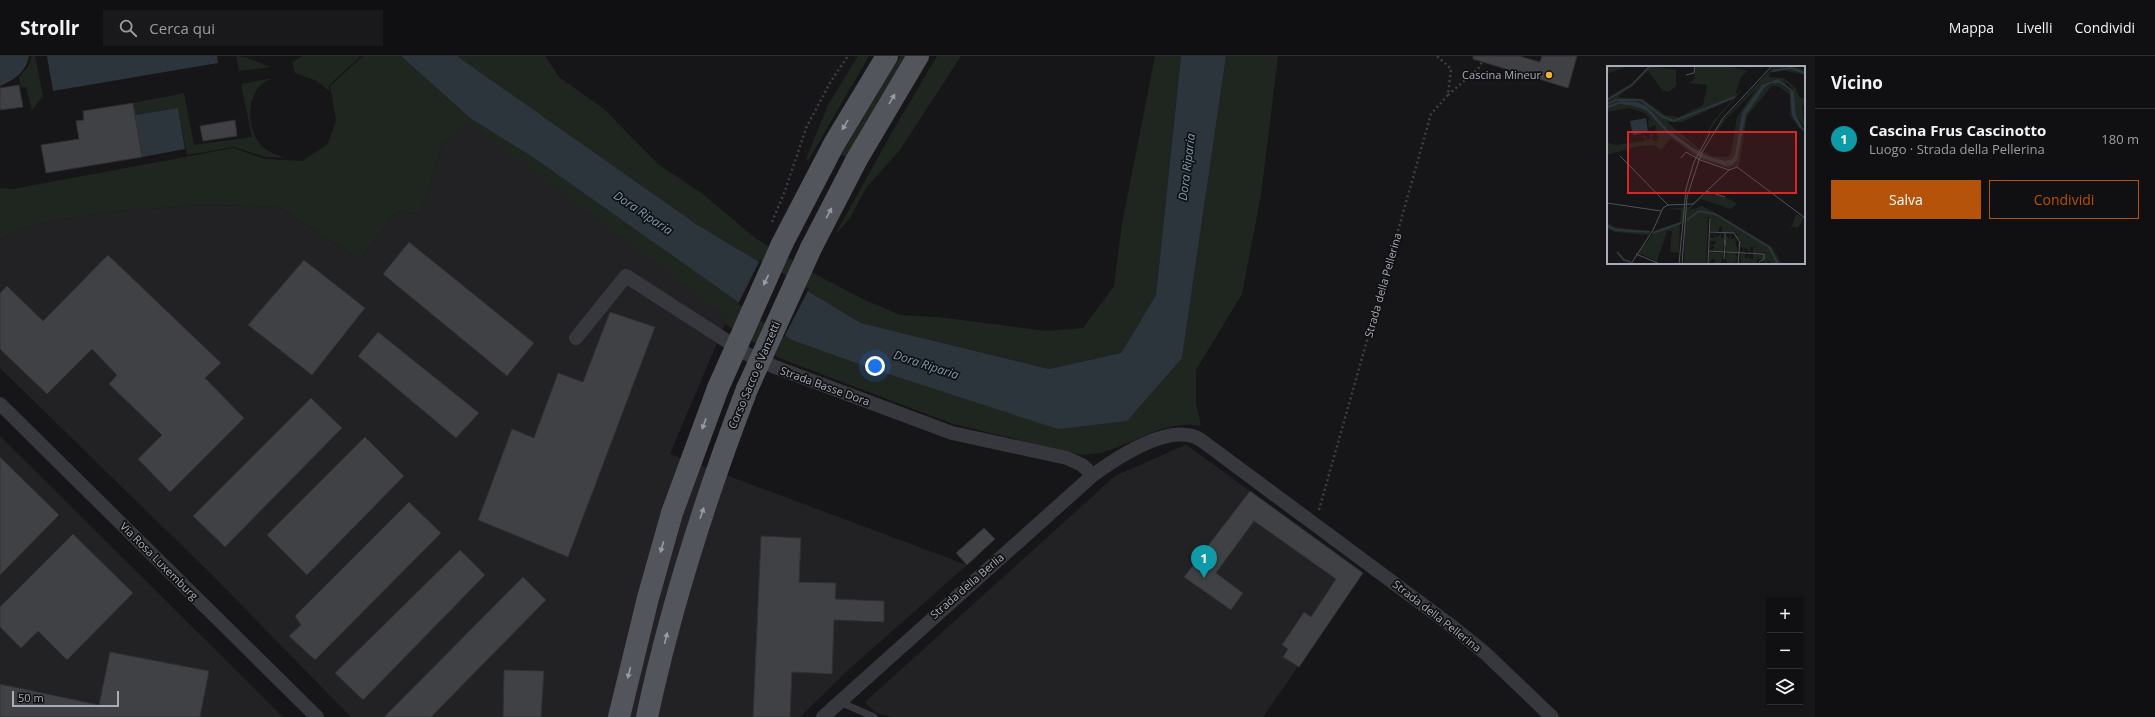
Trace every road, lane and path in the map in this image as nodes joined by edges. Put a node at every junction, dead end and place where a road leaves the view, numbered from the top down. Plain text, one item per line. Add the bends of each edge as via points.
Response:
1 (848, 56) edge
2 (887, 56) edge
3 (918, 56) edge
4 (1437, 56) edge
5 (1482, 62) dead end
6 (1448, 95) junction
7 (771, 224) dead end
8 (576, 338) dead end
9 (0, 404) edge
10 (1115, 459) joint
11 (1093, 475) junction
12 (1315, 524) junction
13 (840, 702) junction
14 (317, 717) edge
15 (619, 717) edge
16 (647, 717) edge
17 (823, 717) edge
18 (874, 717) edge
19 (1552, 717) edge

1 - 7 path via 806,128 786,191
2 -> 15 main road, bridge via 834,144 782,244 718,388 672,513 646,605
16 -> 3 main road, Corso Sacco e Vanzetti, bridge via 676,599 722,454 747,388 811,248 857,160
4 - 6 path via 1450,69
5 - 6 path, Strada della Pellerina via 1478,69
6 - 12 path, Strada della Pellerina via 1432,114
8 - 11 street, Strada Basse Dora via 626,276 747,354 775,367 952,433 1067,458 1082,465
9 - 14 street, Via Rosa Luxemburg
10 - 11 street, Strada della Berlia
10 - 12 street, Strada della Pellerina via 1176,434 1193,435
11 - 13 street, Strada della Berlia
12 - 19 street, Strada della Pellerina via 1449,624
13 - 17 street, Strada della Berlia
13 - 18 lane

